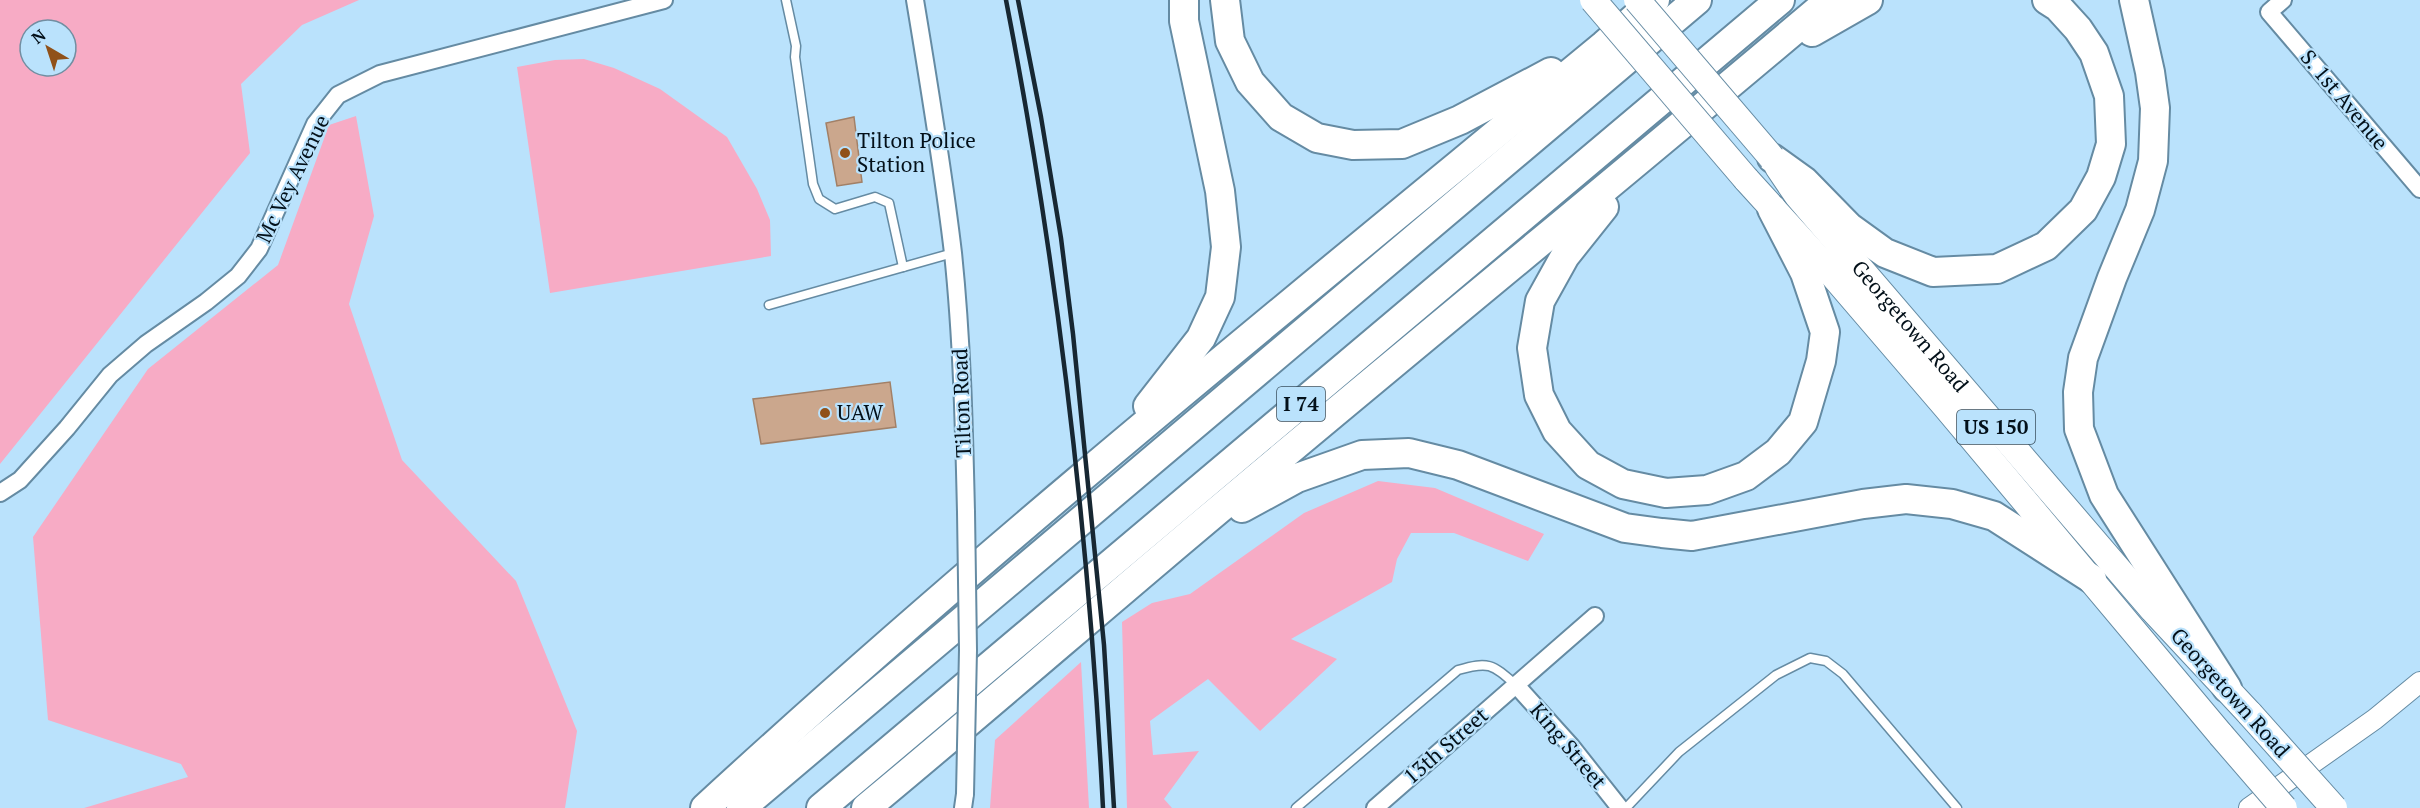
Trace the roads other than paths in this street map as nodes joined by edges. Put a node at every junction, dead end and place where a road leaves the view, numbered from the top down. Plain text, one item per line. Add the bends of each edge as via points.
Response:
1 (664, 0) edge
2 (786, 0) edge
3 (915, 0) edge
4 (1184, 0) edge
5 (1225, 0) edge
6 (1593, 0) edge
7 (1637, 0) edge
8 (1655, 0) edge
9 (1697, 0) edge
10 (1780, 0) edge
11 (1830, 0) edge
12 (1868, 0) edge
13 (2047, 0) edge
14 (2134, 0) edge
15 (2275, 4) edge
16 (1604, 45) junction
17 (1752, 66) junction
18 (1646, 156) junction
19 (1772, 158) junction
20 (2420, 189) edge
21 (1772, 209) junction
22 (953, 253) junction
23 (903, 267) junction
24 (769, 305) dead end
25 (1113, 450) junction
26 (0, 493) edge
27 (1161, 558) junction
28 (2092, 579) junction
29 (1595, 616) dead end
30 (2420, 682) edge
31 (1516, 685) junction
32 (2228, 688) junction
33 (964, 801) edge
34 (705, 808) edge
35 (741, 808) edge
36 (821, 808) edge
37 (866, 808) edge
38 (1296, 808) edge
39 (1375, 808) edge
40 (1620, 808) edge
41 (1626, 808) edge
42 (1957, 808) edge
43 (2249, 808) edge
44 (2284, 808) edge
45 (2334, 808) edge

1 - 26 street, Mc Vey Avenue via 380,75 338,95 315,124 259,249 238,276 110,375 20,480
2 - 23 lane via 796,46 813,184 819,199 835,209 875,197 889,202
3 - 22 street, Tilton Road
4 - 25 highway via 1184,21 1220,192 1226,247 1220,297 1201,338
5 - 16 highway via 1230,40 1250,82 1281,117 1317,138 1353,145 1402,144 1460,120
6 - 21 main road, Georgetown Road / US 150, bridge
7 - 19 main road, Georgetown Road / US 150, bridge
8 - 16 highway
9 - 35 highway, I 74
10 - 36 highway, I 74
11 - 17 highway
12 - 17 highway
13 - 19 highway via 2078,29 2094,53 2109,96 2111,144 2102,177 2083,210 2046,246 1996,269 1933,272 1886,253 1849,227 1804,181
14 - 32 highway via 2155,108 2153,160 2140,210 2083,358 2078,392 2079,429 2104,495
15 - 20 street, S. 1st Avenue
16 - 25 highway
17 - 18 highway
18 - 21 highway via 1565,256 1540,301 1532,348 1539,395 1557,431 1588,465 1623,484 1666,493 1707,490 1746,476 1778,452 1803,422 1821,361 1825,332 1805,273
18 - 27 highway
19 - 32 main road, Georgetown Road / US 150 via 1797,195 1990,421 2153,610
21 - 28 main road, Georgetown Road / US 150
22 - 23 lane
22 - 33 street, Tilton Road, bridge via 966,512
23 - 24 lane
25 - 34 highway
27 - 28 highway via 1224,517 1297,478 1362,454 1408,453 1458,465 1625,528 1692,536 1863,504 1906,499 1952,504 1994,516
27 - 37 highway
28 - 44 main road, Georgetown Road / US 150, bridge
29 - 31 street, 13th Street
30 - 43 street
31 - 38 lane via 1497,669 1481,664 1458,670
31 - 39 street, 13th Street
31 - 40 street, King Street
32 - 45 main road, Georgetown Road / US 150, bridge
41 - 42 lane via 1679,752 1776,675 1810,658 1826,661 1843,674

